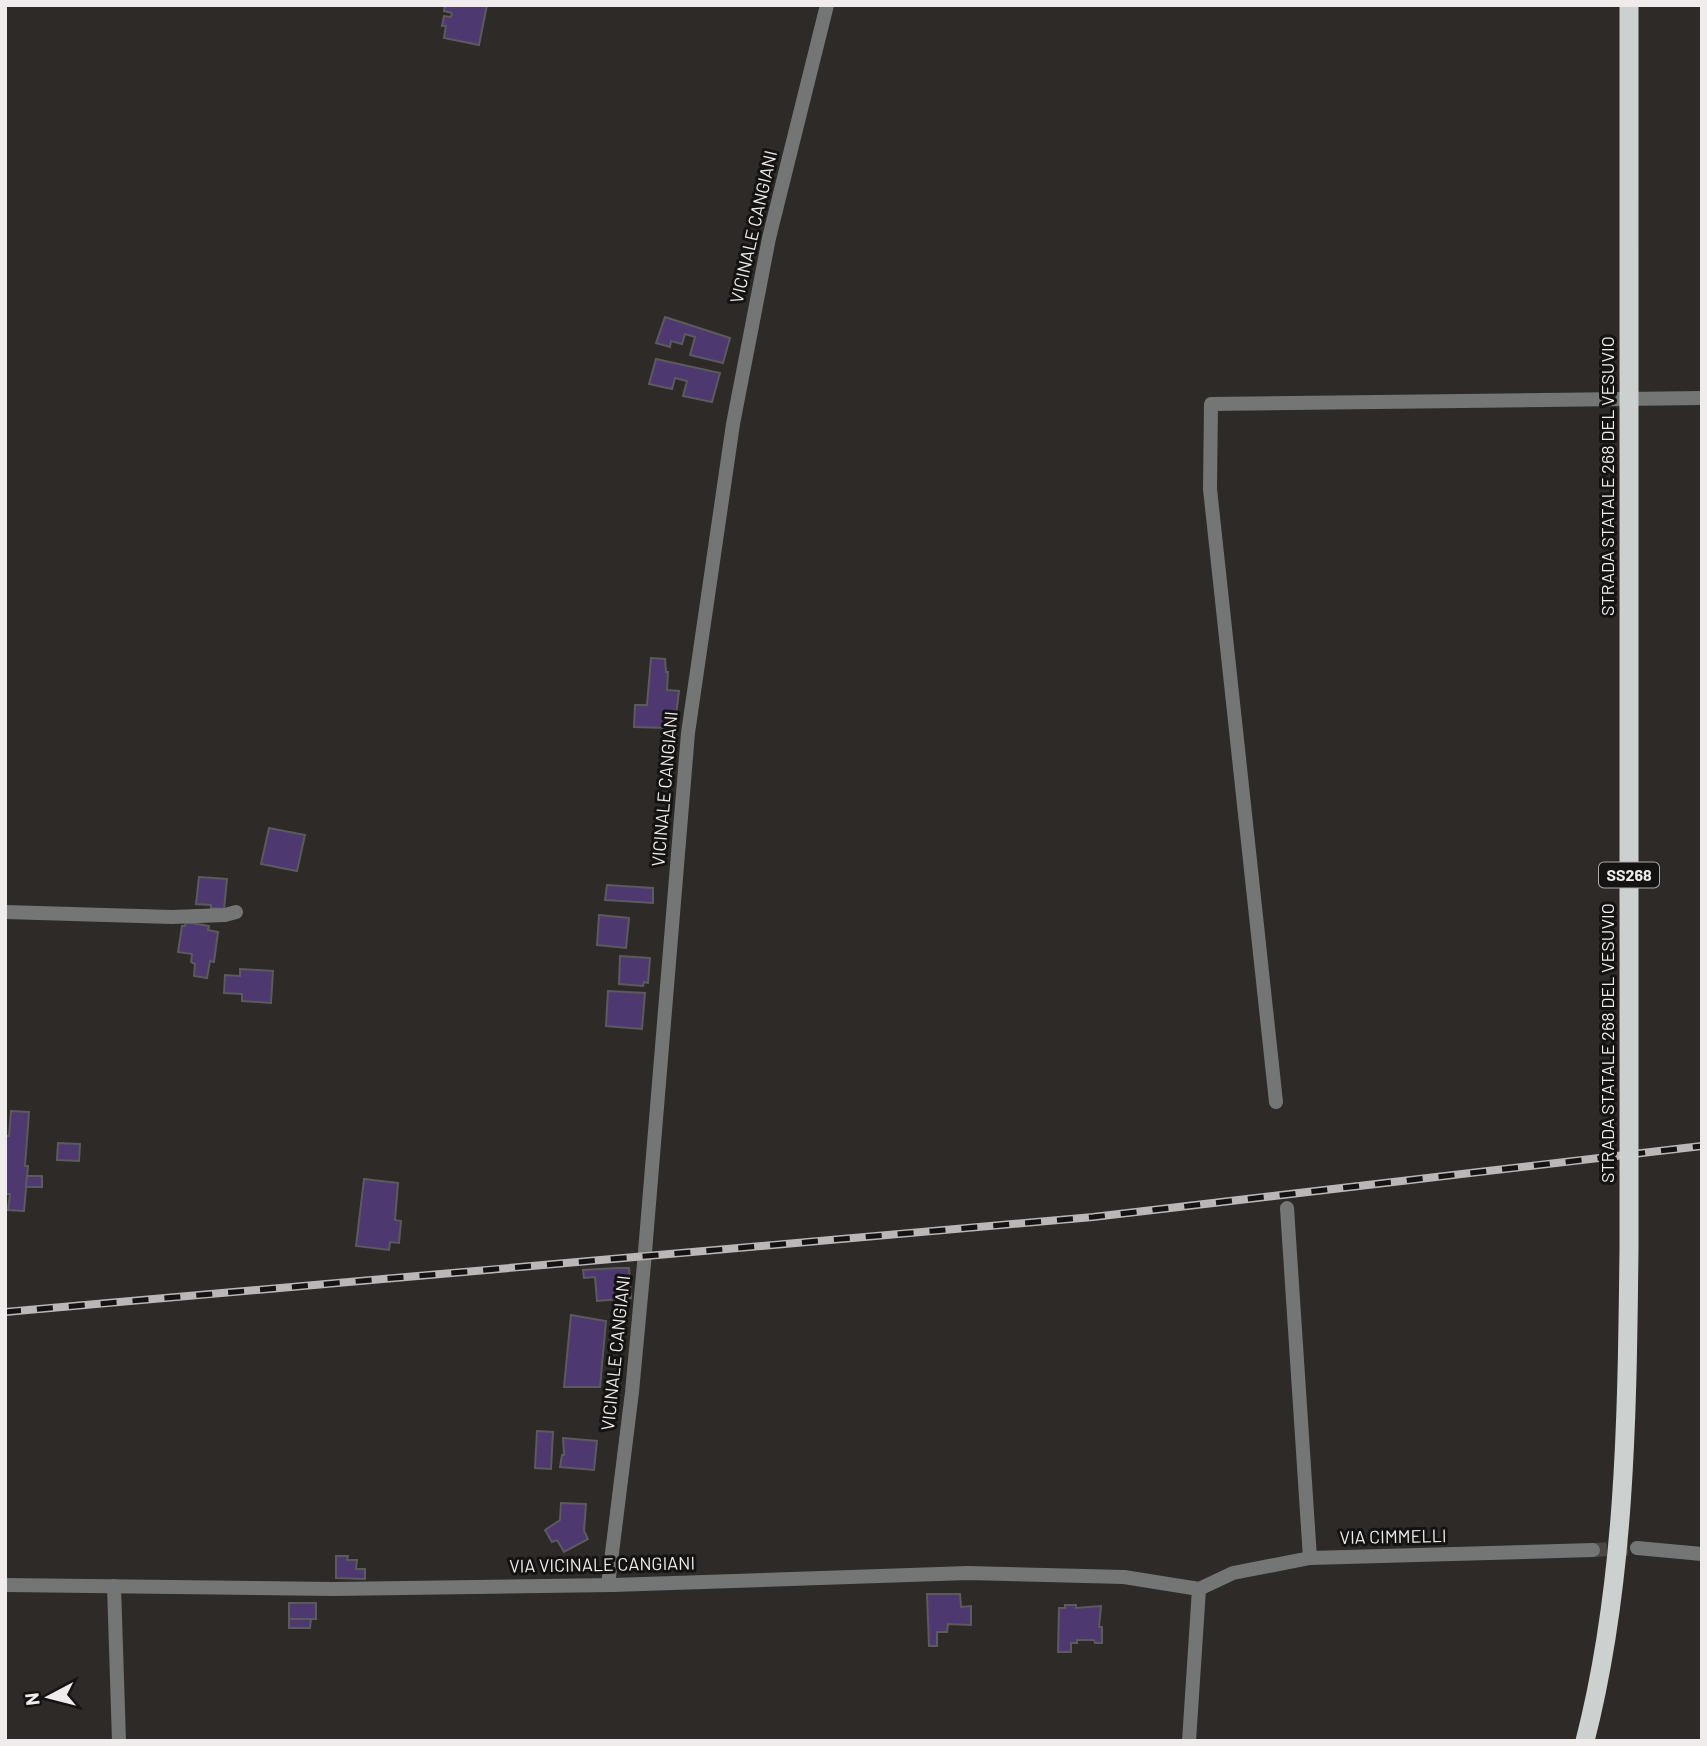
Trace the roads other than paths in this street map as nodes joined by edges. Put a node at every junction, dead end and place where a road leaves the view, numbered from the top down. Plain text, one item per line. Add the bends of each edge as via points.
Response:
1 (827, 5) edge
2 (1629, 5) edge
3 (1702, 398) edge
4 (5, 912) edge
5 (236, 912) dead end
6 (1276, 1102) dead end
7 (1287, 1208) dead end
8 (1637, 1548) tunnel mouth
9 (1593, 1550) tunnel mouth
10 (1702, 1554) edge
11 (1310, 1558) junction
12 (5, 1585) edge
13 (608, 1585) junction
14 (114, 1586) junction
15 (1199, 1589) junction
16 (119, 1741) edge
17 (1189, 1741) edge
18 (1584, 1741) edge

1 - 13 street, VICINALE CANGIANI via 769,238 733,424 688,733 632,1392
2 - 18 highway, STRADA STATALE 268 DEL VESUVIO / SS268, bridge via 1627,1387 1612,1592
3 - 6 street via 1211,404 1210,489
4 - 5 street via 172,917
7 - 11 street
8 - 10 street
9 - 11 street, VIA CIMMELLI
11 - 15 street, VIA CIMMELLI via 1233,1573
12 - 14 street, VIA VICINALE CANGIANI
13 - 14 street, VIA VICINALE CANGIANI
13 - 15 street, VIA VICINALE CANGIANI via 968,1573 1124,1577
14 - 16 street
15 - 17 street

